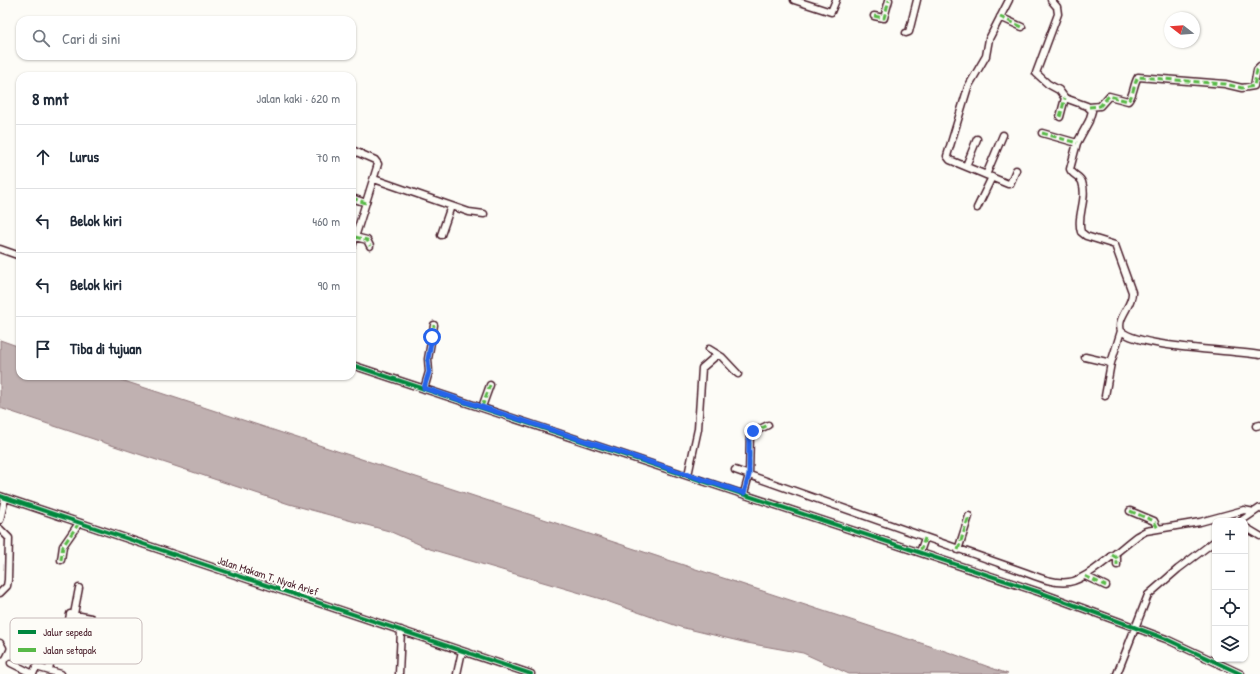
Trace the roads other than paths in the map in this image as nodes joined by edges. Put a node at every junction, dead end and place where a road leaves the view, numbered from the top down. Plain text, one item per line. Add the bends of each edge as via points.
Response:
1 (794, 0) edge
2 (836, 0) edge
3 (889, 0) edge
4 (917, 0) edge
5 (1008, 0) edge
6 (1051, 0) edge
7 (874, 16) dead end
8 (1000, 17) junction
9 (1022, 27) dead end
10 (906, 33) dead end
11 (1260, 67) edge
12 (1065, 98) junction
13 (1089, 107) junction
14 (1060, 117) dead end
15 (1042, 133) dead end
16 (1003, 135) dead end
17 (977, 139) dead end
18 (1077, 144) junction
19 (356, 152) edge
20 (966, 166) junction
21 (1016, 170) dead end
22 (989, 176) junction
23 (374, 179) junction
24 (356, 199) edge
25 (366, 203) junction
26 (451, 206) junction
27 (978, 208) dead end
28 (484, 214) dead end
29 (356, 230) edge
30 (441, 235) dead end
31 (356, 236) edge
32 (370, 246) dead end
33 (0, 249) edge
34 (16, 255) edge
35 (434, 325) dead end
36 (1121, 331) junction
37 (709, 349) dead end
38 (717, 355) junction
39 (1260, 355) edge
40 (1085, 357) dead end
41 (1111, 362) junction
42 (356, 366) edge
43 (738, 374) dead end
44 (425, 386) junction
45 (489, 388) dead end
46 (1106, 396) dead end
47 (482, 407) junction
48 (768, 425) dead end
49 (734, 470) dead end
50 (688, 475) junction
51 (749, 476) junction
52 (744, 492) junction
53 (2, 497) edge
54 (1260, 508) edge
55 (1130, 512) dead end
56 (1254, 512) junction
57 (969, 516) dead end
58 (1246, 518) edge
59 (0, 520) edge
60 (79, 523) junction
61 (0, 529) edge
62 (1158, 529) junction
63 (1248, 529) edge
64 (1260, 536) edge
65 (925, 538) junction
66 (1212, 543) edge
67 (921, 550) junction
68 (958, 550) junction
69 (1112, 556) junction
70 (61, 560) dead end
71 (1117, 565) dead end
72 (1085, 576) junction
73 (1043, 579) junction
74 (1106, 586) dead end
75 (79, 588) dead end
76 (1039, 592) junction
77 (0, 593) edge
78 (74, 614) junction
79 (69, 618) edge
80 (91, 618) dead end
81 (1135, 627) junction
82 (401, 630) junction
83 (0, 643) edge
84 (462, 651) junction
85 (0, 654) edge
86 (15, 664) edge
87 (50, 664) edge
88 (49, 670) junction
89 (33, 674) edge
90 (61, 674) edge
91 (399, 674) edge
92 (457, 674) edge
93 (530, 674) edge
94 (1117, 674) edge
95 (1241, 674) edge

1 - 2 street via 831,12
3 - 7 street via 884,18
4 - 10 street via 909,32
5 - 8 street
6 - 12 street via 1058,9 1058,14 1036,73 1059,90
8 - 9 street
8 - 20 street via 989,39 986,56 964,96 947,156 950,160
11 - 13 street via 1254,86 1242,88 1225,84 1138,77 1128,101 1109,96 1100,106
12 - 13 street
12 - 14 street
13 - 18 street via 1092,111 1091,116
15 - 18 street
16 - 22 street
17 - 20 street
18 - 36 street via 1070,169 1081,180 1084,190 1081,232 1115,245 1132,292 1131,300 1120,322
19 - 23 street via 378,164
20 - 22 street
21 - 22 street via 1009,184
22 - 27 street
23 - 25 street
23 - 26 street
24 - 25 street
25 - 29 street
26 - 28 street
26 - 30 street
31 - 32 street via 367,240
33 - 34 street
35 - 44 street
36 - 39 street via 1138,338 1174,345
36 - 41 street
37 - 38 street
38 - 43 street
38 - 50 street via 702,368 698,429
40 - 41 street
41 - 46 street
42 - 44 street
44 - 47 street
45 - 47 street
47 - 50 street
48 - 51 street via 750,434
49 - 51 street
50 - 52 street
51 - 52 street
51 - 65 street
52 - 67 street
53 - 59 street
53 - 60 street, Jalan Makam T. Nyak Arief
54 - 56 street
55 - 62 street via 1154,521
56 - 58 street
56 - 62 street via 1244,510 1200,522
57 - 68 street
60 - 70 street via 62,546
60 - 82 street, Jalan Makam T. Nyak Arief
61 - 77 street via 8,536 9,541 8,580
62 - 69 street via 1142,533
63 - 64 street
65 - 67 street
65 - 68 street
66 - 81 street via 1152,590 1145,600
67 - 76 street
68 - 73 street
69 - 71 street via 1117,558
69 - 72 street
72 - 73 street via 1068,582
72 - 74 street
73 - 76 street
75 - 78 street
76 - 81 street
78 - 79 street via 70,614
78 - 80 street
81 - 94 street
81 - 95 street
82 - 84 street, Jalan Makam T. Nyak Arief
82 - 91 street
83 - 85 street via 3,648
84 - 92 street
84 - 93 street, Jalan Makam T. Nyak Arief
86 - 89 street
87 - 88 street
88 - 89 street via 36,667
88 - 90 street

